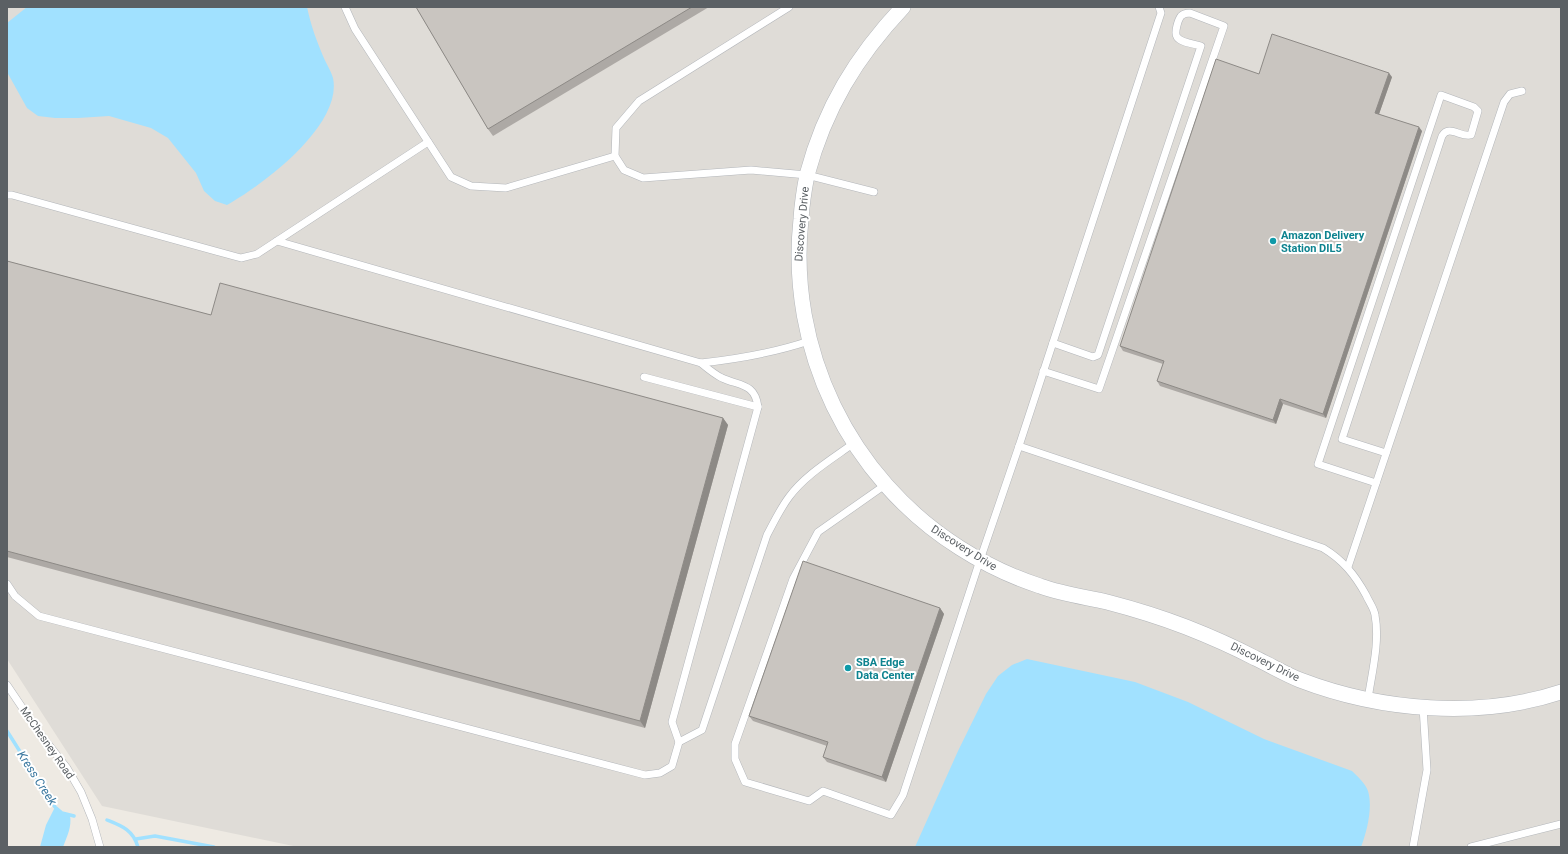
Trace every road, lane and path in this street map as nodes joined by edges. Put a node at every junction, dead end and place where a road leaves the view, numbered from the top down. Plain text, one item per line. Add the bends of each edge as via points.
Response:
1 (345, 7) edge
2 (789, 7) edge
3 (903, 7) edge
4 (1159, 7) edge
5 (1522, 90) dead end
6 (428, 142) junction
7 (615, 156) junction
8 (808, 175) junction
9 (874, 192) dead end
10 (7, 196) edge
11 (276, 241) junction
12 (809, 340) junction
13 (1053, 343) junction
14 (701, 363) junction
15 (1043, 371) junction
16 (644, 377) dead end
17 (758, 407) junction
18 (854, 443) junction
19 (1019, 446) junction
20 (1386, 453) junction
21 (1376, 483) junction
22 (885, 485) junction
23 (980, 560) junction
24 (1348, 567) junction
25 (7, 584) edge
26 (7, 685) edge
27 (1561, 692) edge
28 (1368, 698) junction
29 (1423, 707) junction
30 (679, 742) junction
31 (1561, 824) edge
32 (100, 847) edge
33 (1413, 847) edge
34 (1471, 847) edge

1 - 6 lane via 355,28
2 - 7 lane via 639,101 616,128
3 - 8 street, Discovery Drive via 866,50 842,88 822,130
4 - 13 lane via 1161,14
5 - 20 lane via 1510,94 1504,102
6 - 7 lane via 451,177 471,186 506,188
6 - 11 lane
7 - 8 lane via 624,170 643,178 751,170
8 - 9 lane
8 - 12 street, Discovery Drive via 803,194 798,262 804,322
10 - 11 lane via 12,195 241,258 257,254
11 - 14 lane
12 - 14 lane via 761,355
12 - 18 street, Discovery Drive via 817,369 829,397 843,427
13 - 15 lane
13 - 15 lane via 1094,357 1099,354 1201,46 1179,40 1176,32 1180,17 1190,13 1224,26 1099,389
14 - 17 lane via 721,377 748,387 757,398
15 - 19 lane
16 - 17 lane
17 - 30 lane via 672,722
18 - 22 street, Discovery Drive
18 - 30 lane via 804,481 778,513 767,535 702,730
19 - 23 lane
19 - 24 lane via 1323,548
20 - 21 lane
20 - 21 lane via 1342,439 1442,136 1450,130 1471,135 1478,114 1474,107 1441,95 1318,464
21 - 24 lane
22 - 23 street, Discovery Drive via 936,532
22 - 23 lane via 818,532 793,579 735,744 735,759 745,782 809,801 823,791 890,816 903,795
23 - 28 street, Discovery Drive via 1004,573 1041,587 1108,602 1174,623 1215,639 1298,679
24 - 28 lane via 1356,577 1375,615 1375,652
25 - 30 lane via 15,596 39,616 645,775 660,773 672,766
26 - 32 lane, McChesney Road via 38,732 68,768 92,820
27 - 29 street, Discovery Drive via 1491,706
28 - 29 street, Discovery Drive
29 - 33 lane via 1427,770
31 - 34 lane

